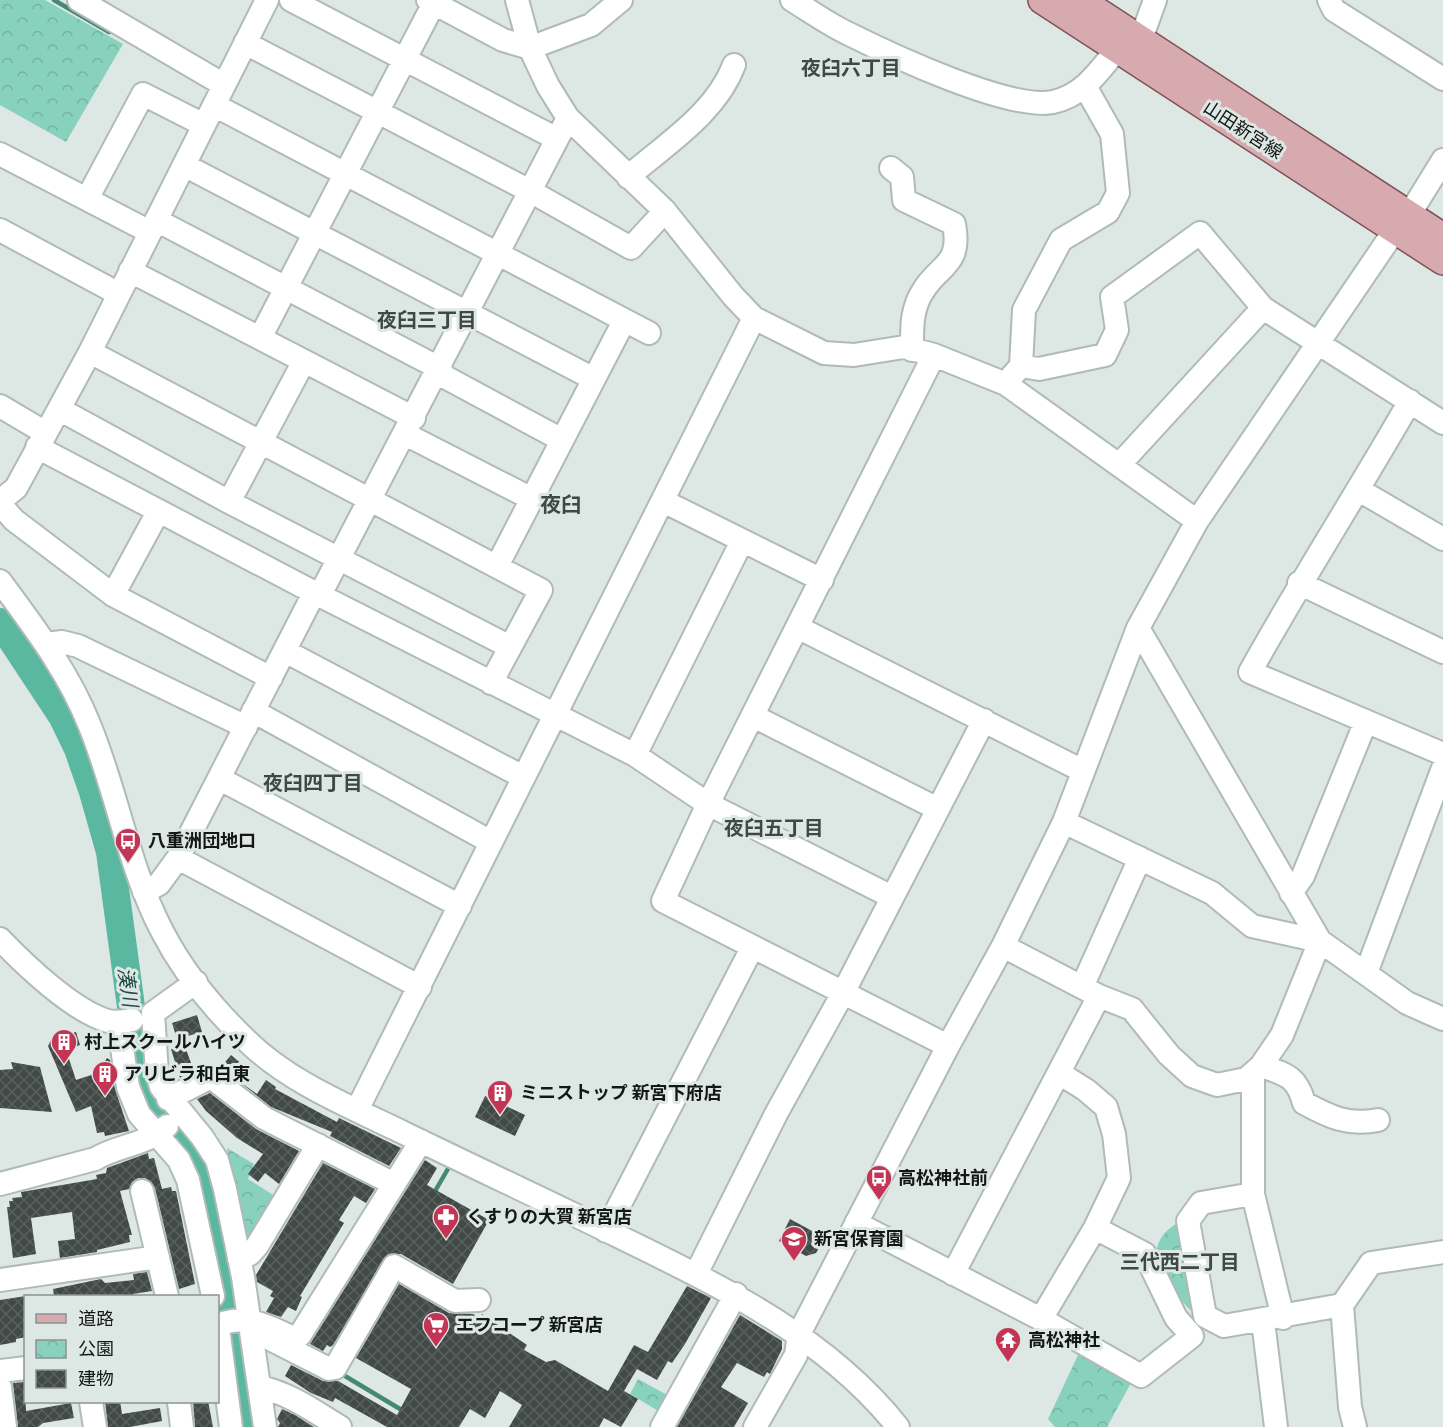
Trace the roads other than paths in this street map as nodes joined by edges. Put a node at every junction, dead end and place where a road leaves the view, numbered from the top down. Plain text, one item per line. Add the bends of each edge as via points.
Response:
1 (80, 0) edge
2 (267, 0) edge
3 (291, 0) edge
4 (517, 0) edge
5 (621, 0) edge
6 (792, 0) edge
7 (1042, 0) edge
8 (1080, 0) edge
9 (1155, 0) edge
10 (1329, 0) edge
11 (431, 2) edge
12 (107, 7) edge
13 (245, 43) junction
14 (1129, 43) junction
15 (530, 48) junction
16 (405, 60) junction
17 (734, 65) dead end
18 (1443, 79) edge
19 (1086, 88) junction
20 (214, 105) junction
21 (378, 112) junction
22 (568, 117) junction
23 (557, 139) junction
24 (0, 154) edge
25 (1443, 160) edge
26 (184, 165) junction
27 (891, 168) dead end
28 (346, 172) junction
29 (628, 177) junction
30 (530, 191) junction
31 (87, 199) junction
32 (665, 211) junction
33 (1402, 222) junction
34 (153, 226) junction
35 (0, 230) edge
36 (314, 232) junction
37 (1443, 237) edge
38 (498, 253) junction
39 (1443, 261) edge
40 (130, 271) junction
41 (287, 288) junction
42 (118, 294) junction
43 (1263, 308) junction
44 (467, 312) junction
45 (754, 318) junction
46 (624, 321) junction
47 (649, 333) dead end
48 (260, 338) junction
49 (1319, 344) junction
50 (90, 352) junction
51 (923, 352) junction
52 (304, 361) junction
53 (1021, 366) junction
54 (439, 368) junction
55 (594, 379) junction
56 (1006, 384) junction
57 (1410, 401) junction
58 (0, 406) edge
59 (59, 409) junction
60 (1443, 423) edge
61 (410, 426) junction
62 (41, 440) junction
63 (562, 440) junction
64 (261, 442) junction
65 (1120, 464) junction
66 (1359, 490) junction
67 (532, 499) junction
68 (370, 500) junction
69 (663, 501) junction
70 (0, 502) edge
71 (229, 502) junction
72 (158, 512) junction
73 (1197, 521) junction
74 (1443, 539) edge
75 (742, 541) junction
76 (339, 558) junction
77 (497, 566) junction
78 (822, 580) junction
79 (0, 581) edge
80 (1299, 583) junction
81 (113, 594) junction
82 (317, 594) junction
83 (797, 627) junction
84 (1138, 628) junction
85 (46, 644) junction
86 (510, 647) junction
87 (285, 651) junction
88 (1443, 652) edge
89 (271, 678) junction
90 (491, 683) junction
91 (554, 716) junction
92 (753, 716) junction
93 (250, 719) junction
94 (984, 720) junction
95 (1366, 721) junction
96 (1443, 754) edge
97 (635, 755) junction
98 (1443, 768) edge
99 (1083, 771) junction
100 (523, 777) junction
101 (220, 779) junction
102 (708, 804) junction
103 (938, 808) junction
104 (1064, 822) junction
105 (491, 842) junction
106 (178, 858) junction
107 (1140, 858) junction
108 (144, 892) junction
109 (1291, 893) junction
110 (892, 897) junction
111 (460, 906) junction
112 (0, 939) edge
113 (1320, 940) junction
114 (1003, 946) junction
115 (752, 948) junction
116 (1366, 973) junction
117 (196, 982) junction
118 (420, 987) junction
119 (1091, 991) junction
120 (843, 993) junction
121 (1443, 1018) edge
122 (134, 1020) junction
123 (948, 1046) junction
124 (1257, 1069) junction
125 (1059, 1073) junction
126 (175, 1106) junction
127 (357, 1110) junction
128 (1378, 1120) dead end
129 (157, 1135) junction
130 (421, 1141) junction
131 (318, 1145) junction
132 (0, 1184) edge
133 (394, 1184) junction
134 (142, 1191) dead end
135 (1253, 1194) junction
136 (856, 1223) junction
137 (1095, 1228) junction
138 (606, 1231) junction
139 (1443, 1252) edge
140 (158, 1257) junction
141 (240, 1259) junction
142 (696, 1274) junction
143 (953, 1274) junction
144 (0, 1280) edge
145 (736, 1294) junction
146 (167, 1295) edge
147 (213, 1295) edge
148 (479, 1300) dead end
149 (1342, 1305) junction
150 (1041, 1319) junction
151 (1273, 1319) junction
152 (250, 1322) junction
153 (219, 1326) edge
154 (219, 1334) edge
155 (799, 1334) junction
156 (24, 1368) edge
157 (0, 1371) edge
158 (0, 1387) edge
159 (260, 1387) junction
160 (91, 1403) edge
161 (179, 1403) edge
162 (6, 1427) edge
163 (95, 1427) edge
164 (182, 1427) edge
165 (231, 1427) edge
166 (265, 1427) edge
167 (340, 1427) edge
168 (662, 1427) edge
169 (755, 1427) edge
170 (898, 1427) edge
171 (1276, 1427) edge
172 (1355, 1427) edge

1 - 12 street
2 - 13 street
3 - 16 street
4 - 15 street
5 - 15 street via 591,25
6 - 19 street via 845,33 979,90 1023,102 1053,102
7 - 14 main road, 山田新宮線
8 - 14 main road, 山田新宮線
9 - 14 street
10 - 18 street via 1334,10
11 - 15 street via 503,40
11 - 16 street
12 - 20 street
13 - 20 street
13 - 21 street
14 - 19 street
14 - 33 main road, 山田新宮線
15 - 22 street
16 - 21 street
16 - 23 street
17 - 29 street via 709,107
19 - 53 street via 1112,134 1118,193 1108,212 1061,240 1024,310
20 - 26 street
20 - 28 street
20 - 31 street via 143,94
21 - 28 street
21 - 30 street
22 - 23 street
22 - 29 street
23 - 30 street
24 - 31 street
25 - 33 street
26 - 34 street
26 - 36 street
27 - 51 street via 902,177 904,200 954,224 957,239 948,266 923,290 912,317
28 - 36 street
28 - 38 street
29 - 32 street
30 - 32 street via 631,248
30 - 38 street
31 - 34 street
32 - 45 street
33 - 37 main road, 山田新宮線
33 - 39 main road, 山田新宮線
33 - 49 street
34 - 40 street
34 - 41 street
35 - 42 street
36 - 41 street
36 - 44 street
38 - 44 street
38 - 46 street
40 - 42 street
40 - 48 street
41 - 48 street
41 - 54 street
42 - 50 street
43 - 49 street
43 - 53 street via 1200,233 1112,297 1117,330 1105,355 1039,369
43 - 65 street
44 - 54 street
44 - 55 street
45 - 51 street via 824,353 854,355 904,347
45 - 69 street
46 - 47 street
46 - 55 street
48 - 52 street
49 - 57 street
49 - 73 street
50 - 59 street
50 - 64 street
51 - 56 street
51 - 78 street
52 - 61 street
52 - 64 street
53 - 56 street
54 - 61 street
54 - 63 street via 445,377
55 - 63 street
56 - 65 street
57 - 60 street
57 - 66 street
58 - 62 street
59 - 62 street
59 - 71 street
61 - 67 street
61 - 68 street
62 - 70 street via 16,488
62 - 72 street
63 - 67 street
64 - 68 street
64 - 71 street
65 - 73 street
66 - 74 street
66 - 80 street
67 - 77 street
68 - 76 street
68 - 77 street
69 - 75 street
69 - 91 street
70 - 81 street via 14,520
71 - 76 street
72 - 81 street
72 - 82 street
73 - 84 street
75 - 78 street
75 - 97 street
76 - 82 street
76 - 86 street
77 - 86 street via 541,590
78 - 83 street
79 - 85 street
80 - 88 street
80 - 95 street via 1250,672
81 - 89 street
82 - 87 street
82 - 90 street
83 - 92 street
83 - 94 street
84 - 99 street
84 - 109 street
85 - 93 street via 78,646
85 - 108 street via 88,720
86 - 90 street
87 - 89 street
87 - 100 street
89 - 93 street
90 - 91 street
91 - 97 street
91 - 100 street
92 - 102 street
92 - 103 street
93 - 101 street
93 - 105 street
94 - 99 street
94 - 103 street
95 - 96 street
95 - 109 street via 1303,876
97 - 102 street
98 - 116 street
99 - 104 street
100 - 105 street
101 - 106 street
101 - 111 street
102 - 110 street
102 - 115 street via 663,901
103 - 110 street
104 - 107 street
104 - 114 street
105 - 111 street
106 - 108 street via 159,884
106 - 118 street
107 - 113 street via 1212,893 1252,926
107 - 119 street
108 - 117 street via 163,933
109 - 113 street
110 - 120 street
111 - 118 street
112 - 122 street via 69,999 108,1021
113 - 116 street
113 - 124 street via 1282,1035
114 - 119 street
114 - 123 street
115 - 120 street
115 - 138 street
116 - 121 street via 1407,1003
117 - 122 street
117 - 127 street via 246,1040 287,1074
118 - 127 street
119 - 124 street via 1132,1009 1169,1055 1192,1076 1217,1085 1246,1079
119 - 125 street
120 - 123 street
120 - 142 street via 776,1114
122 - 126 street
122 - 129 street via 128,1087 139,1114
123 - 136 street
124 - 128 street via 1288,1075 1300,1087 1304,1103 1341,1122 1361,1124
124 - 135 street
125 - 137 street via 1106,1107 1114,1134 1119,1178
125 - 143 street
126 - 129 street
126 - 131 street via 211,1077 264,1118
126 - 141 street via 216,1160
127 - 130 street
129 - 132 street via 95,1159
129 - 147 street via 179,1160 188,1180
130 - 133 street
130 - 138 street
131 - 133 street
131 - 141 street via 257,1246
133 - 152 street via 300,1335 295,1339 264,1323
134 - 140 street
135 - 151 street
135 - 151 street via 1201,1203 1188,1221 1205,1316 1224,1326
136 - 143 street
136 - 155 street
137 - 150 street
137 - 150 street via 1145,1254 1176,1318 1192,1336 1140,1376
138 - 142 street
139 - 149 street via 1371,1263
140 - 144 street
140 - 146 street
141 - 152 street
142 - 145 street
143 - 150 street
145 - 155 street
145 - 168 street
148 - 152 street via 455,1301 394,1266 332,1368 267,1338
149 - 151 street
149 - 172 street
151 - 171 street
152 - 153 street
152 - 159 street
154 - 165 street
155 - 169 street via 796,1355
155 - 170 street via 844,1371
156 - 157 street
158 - 162 street
159 - 166 street
159 - 167 street via 298,1402
160 - 163 street
161 - 164 street

